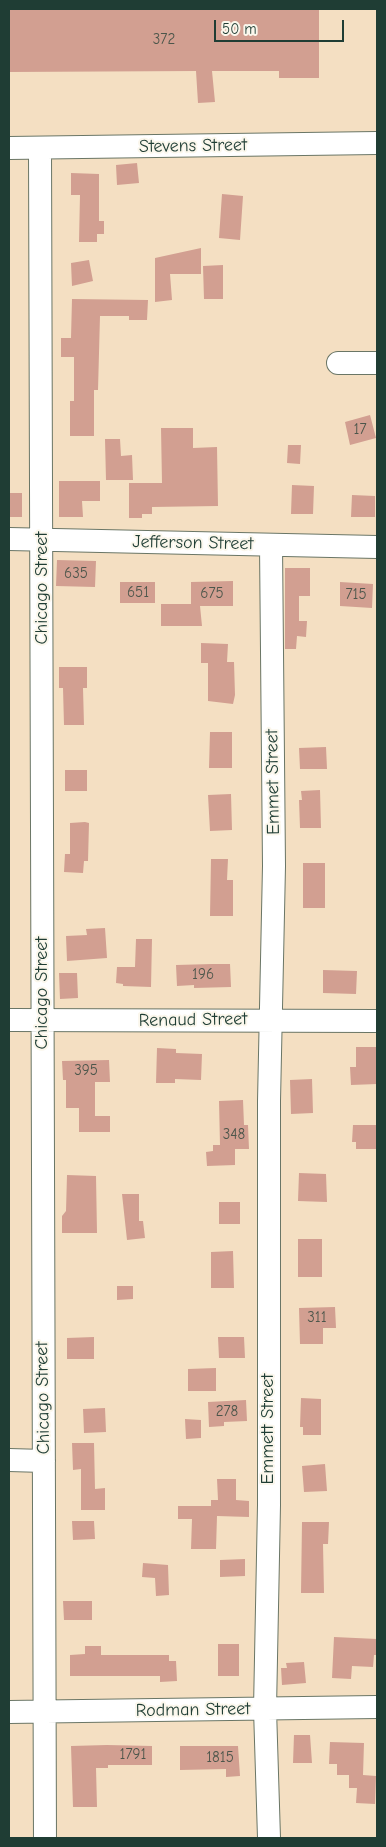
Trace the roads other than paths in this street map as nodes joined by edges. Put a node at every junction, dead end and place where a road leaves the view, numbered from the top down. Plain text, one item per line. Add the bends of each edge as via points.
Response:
1 (377, 144) edge
2 (9, 148) edge
3 (40, 148) junction
4 (338, 363) dead end
5 (377, 363) edge
6 (9, 539) edge
7 (42, 540) junction
8 (271, 545) junction
9 (377, 547) edge
10 (271, 1019) junction
11 (9, 1020) edge
12 (41, 1020) junction
13 (377, 1021) edge
14 (9, 1460) edge
15 (44, 1461) junction
16 (377, 1708) edge
17 (266, 1709) junction
18 (9, 1712) edge
19 (45, 1713) junction
20 (45, 1838) edge
21 (269, 1838) edge

1 - 3 street, Stevens Street
2 - 3 street, Stevens Street
3 - 7 street, Chicago Street
4 - 5 street
6 - 7 street, Jefferson Street
7 - 8 street, Jefferson Street
7 - 12 street, Chicago Street
8 - 9 street, Jefferson Street
8 - 10 street, Emmet Street via 274,866
10 - 12 street, Renaud Street
10 - 13 street, Renaud Street
10 - 17 street, Emmett Street
11 - 12 street, Renaud Street
12 - 15 street, Chicago Street
14 - 15 street
15 - 19 street, Chicago Street
16 - 17 street, Rodman Street
17 - 19 street, Rodman Street
17 - 21 street, Emmett Street
18 - 19 street, Rodman Street
19 - 20 street, Chicago Street

